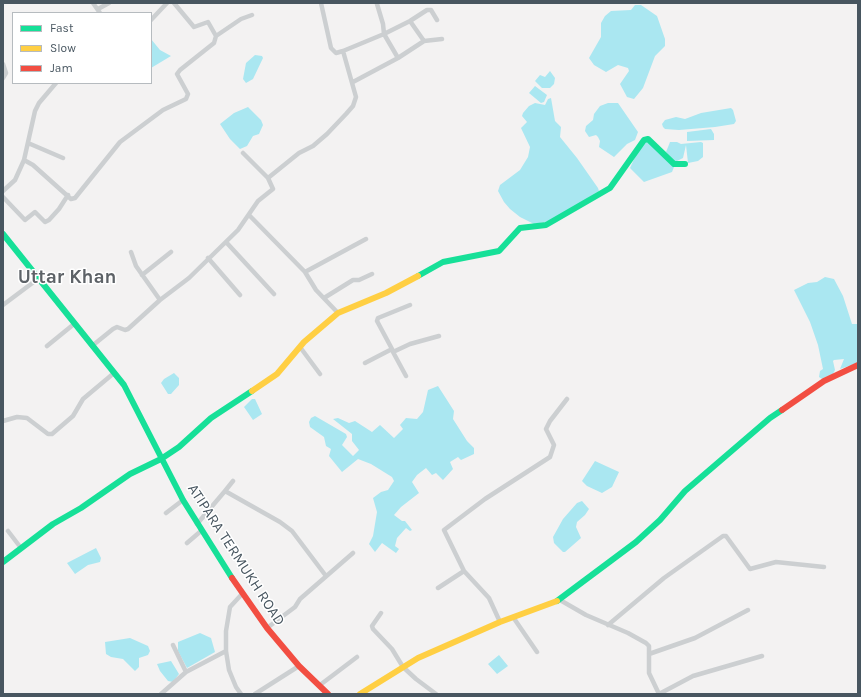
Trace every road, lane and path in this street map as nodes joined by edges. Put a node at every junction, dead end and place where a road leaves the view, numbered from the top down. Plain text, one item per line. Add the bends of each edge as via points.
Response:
1 (93, 3) edge
2 (109, 3) edge
3 (167, 3) edge
4 (174, 3) edge
5 (321, 3) edge
6 (377, 4) dead end
7 (99, 11) edge
8 (252, 14) dead end
9 (152, 19) edge
10 (437, 20) dead end
11 (410, 21) junction
12 (384, 34) junction
13 (216, 36) junction
14 (442, 39) dead end
15 (424, 41) junction
16 (343, 51) junction
17 (398, 58) junction
18 (3, 64) edge
19 (3, 78) edge
20 (353, 82) junction
21 (55, 84) edge
22 (28, 143) junction
23 (243, 153) dead end
24 (63, 158) dead end
25 (24, 160) junction
26 (685, 164) dead end
27 (268, 178) junction
28 (3, 191) edge
29 (68, 195) junction
30 (3, 198) edge
31 (249, 215) junction
32 (3, 234) edge
33 (366, 239) dead end
34 (226, 242) junction
35 (131, 252) dead end
36 (171, 252) dead end
37 (208, 258) junction
38 (305, 272) junction
39 (372, 274) dead end
40 (142, 276) junction
41 (39, 278) junction
42 (274, 294) dead end
43 (240, 295) dead end
44 (324, 298) junction
45 (160, 300) junction
46 (3, 305) edge
47 (410, 305) dead end
48 (338, 313) junction
49 (74, 324) junction
50 (439, 336) dead end
51 (47, 346) dead end
52 (92, 346) junction
53 (300, 347) junction
54 (392, 350) junction
55 (365, 363) dead end
56 (858, 365) edge
57 (114, 372) junction
58 (320, 374) dead end
59 (406, 376) dead end
60 (567, 399) dead end
61 (3, 421) edge
62 (161, 459) junction
63 (233, 481) dead end
64 (224, 491) junction
65 (183, 500) junction
66 (166, 512) dead end
67 (198, 524) junction
68 (8, 531) dead end
69 (201, 531) junction
70 (187, 543) dead end
71 (21, 548) junction
72 (353, 553) dead end
73 (3, 562) edge
74 (824, 567) dead end
75 (464, 572) junction
76 (326, 576) junction
77 (438, 588) dead end
78 (242, 594) junction
79 (560, 600) junction
80 (748, 610) dead end
81 (381, 613) dead end
82 (514, 617) junction
83 (500, 622) junction
84 (608, 625) junction
85 (267, 628) junction
86 (173, 646) dead end
87 (226, 651) junction
88 (537, 652) dead end
89 (649, 654) junction
90 (762, 656) dead end
91 (357, 657) dead end
92 (299, 666) junction
93 (403, 667) junction
94 (186, 672) junction
95 (320, 685) junction
96 (161, 694) edge
97 (242, 694) edge
98 (255, 694) edge
99 (328, 694) edge
100 (360, 694) edge
101 (436, 694) edge
102 (659, 694) edge

1 - 7 street
2 - 7 street
3 - 9 street
4 - 13 street via 194,27 208,22
5 - 16 street via 331,48 336,53
6 - 12 street via 384,24
8 - 13 street
10 - 11 street via 430,10 427,10
11 - 12 street
11 - 15 street
12 - 16 street
12 - 17 street
13 - 29 street via 214,43 177,74 188,94 186,98 163,110 132,132 103,161 75,198 71,199
14 - 15 street
15 - 17 street
16 - 20 street
17 - 20 street
18 - 19 street via 6,73
20 - 27 street via 356,97 353,106 340,121 313,146 298,153
21 - 22 street via 37,107
22 - 24 street
22 - 25 street
23 - 27 street
25 - 28 street via 15,180
25 - 29 street
26 - 48 street via 674,164 648,139 644,140 610,188 546,225 520,228 499,251 443,262 386,293
27 - 31 street via 273,188 258,201
29 - 30 street via 59,209 45,222 35,212 26,220
31 - 34 street
31 - 38 street
32 - 41 street, ATIPARA TERMUKH ROAD
33 - 38 street
34 - 37 street
34 - 42 street
35 - 40 street
36 - 40 street
37 - 43 street
37 - 45 street via 189,278
38 - 44 street
39 - 44 street via 353,280
40 - 45 street
41 - 46 street
41 - 49 street, ATIPARA TERMUKH ROAD
44 - 48 street
45 - 52 street via 128,329 116,327
47 - 54 street via 378,318 377,321
48 - 53 street
49 - 51 street
49 - 52 street, ATIPARA TERMUKH ROAD
50 - 54 street
52 - 57 street, ATIPARA TERMUKH ROAD
53 - 58 street
53 - 62 street via 277,374 211,418 179,447
54 - 55 street
54 - 59 street
56 - 79 street via 824,381 770,418 685,491 660,520 636,542
57 - 61 street via 83,399 73,416 52,434 48,434 27,418 18,417
57 - 62 street, ATIPARA TERMUKH ROAD via 130,394
60 - 75 street via 546,429 554,445 550,457 444,530
62 - 65 street, ATIPARA TERMUKH ROAD
62 - 71 street via 130,474
63 - 64 street
64 - 67 street
64 - 76 street via 292,531
65 - 66 street
65 - 67 street, ATIPARA TERMUKH ROAD
67 - 69 street, ATIPARA TERMUKH ROAD
68 - 71 street
69 - 70 street
69 - 78 street, ATIPARA TERMUKH ROAD
71 - 73 street
72 - 76 street
74 - 84 street via 776,562 750,569 726,536 723,536 664,578
75 - 77 street
75 - 83 street via 489,598
76 - 85 street via 300,599 295,607
78 - 85 street, ATIPARA TERMUKH ROAD
78 - 87 street via 230,607
79 - 82 street
79 - 84 street
80 - 89 street via 695,638
81 - 93 street via 372,626 373,629 392,649
82 - 83 street
82 - 88 street
83 - 93 street
84 - 89 street via 643,640 649,646
85 - 92 street, ATIPARA TERMUKH ROAD
86 - 94 street
87 - 94 street
87 - 97 street via 229,670
89 - 102 street via 649,674
90 - 102 street via 693,676
91 - 95 street
92 - 95 street, ATIPARA TERMUKH ROAD
92 - 98 street
93 - 100 street
93 - 101 street
94 - 96 street
95 - 99 street, ATIPARA TERMUKH ROAD

